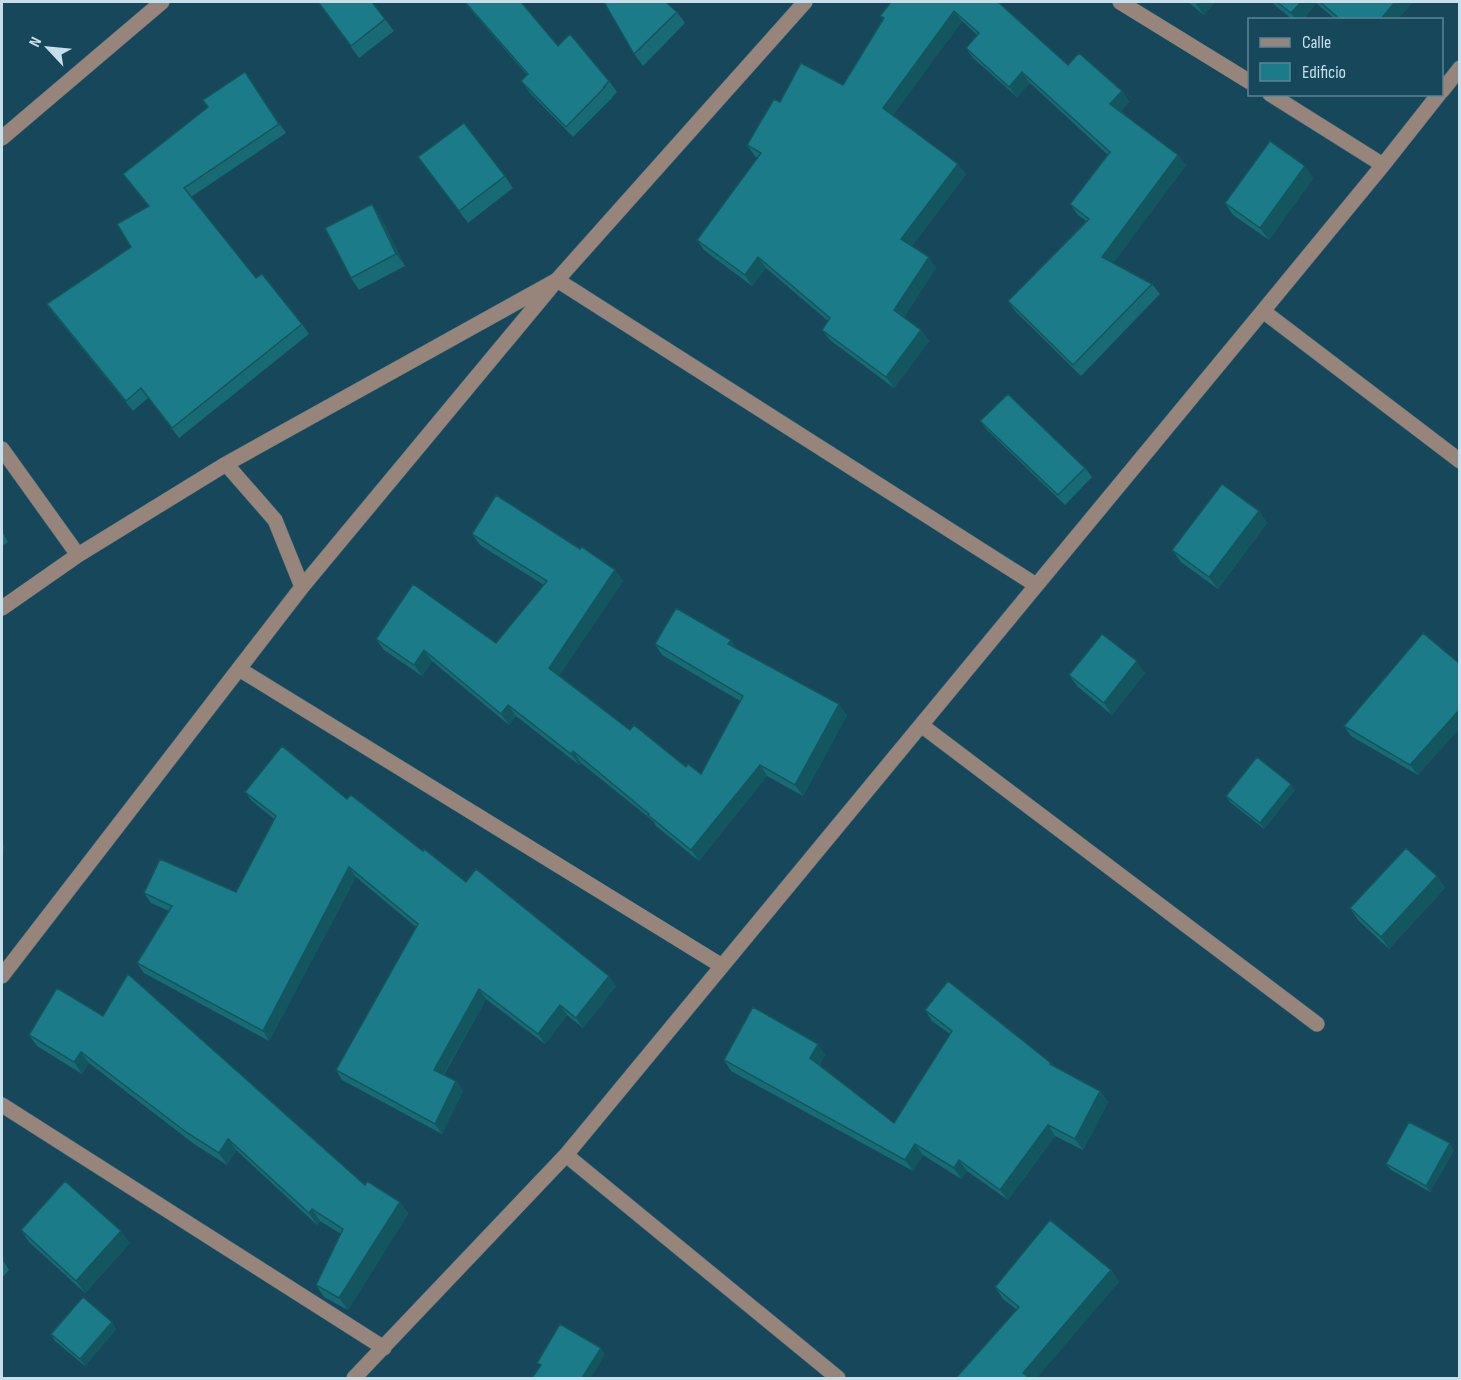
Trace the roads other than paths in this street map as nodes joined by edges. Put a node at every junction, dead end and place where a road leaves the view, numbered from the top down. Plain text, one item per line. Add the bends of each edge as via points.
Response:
1 (162, 2) edge
2 (805, 2) edge
3 (1120, 2) edge
4 (1459, 71) edge
5 (1248, 81) edge
6 (1443, 90) edge
7 (1273, 96) edge
8 (1436, 96) edge
9 (2, 138) edge
10 (1383, 165) junction
11 (557, 280) junction
12 (1263, 311) junction
13 (2, 449) edge
14 (1460, 461) edge
15 (226, 464) junction
16 (78, 555) junction
17 (1036, 585) junction
18 (302, 587) junction
19 (2, 608) edge
20 (239, 669) junction
21 (921, 725) junction
22 (722, 966) junction
23 (2, 976) edge
24 (1317, 1024) dead end
25 (2, 1105) edge
26 (566, 1155) junction
27 (384, 1348) junction
28 (354, 1378) edge
29 (838, 1378) edge

1 - 9 street
2 - 11 street
3 - 5 street
4 - 6 street
7 - 10 street
8 - 10 street
10 - 12 street
11 - 15 street
11 - 17 street
11 - 18 street
12 - 14 street
12 - 17 street
13 - 16 street
15 - 16 street
15 - 18 street via 275,520
16 - 19 street
17 - 21 street
18 - 20 street
20 - 22 street
20 - 23 street
21 - 22 street
21 - 24 street
22 - 26 street
25 - 27 street
26 - 27 street
26 - 29 street
27 - 28 street

